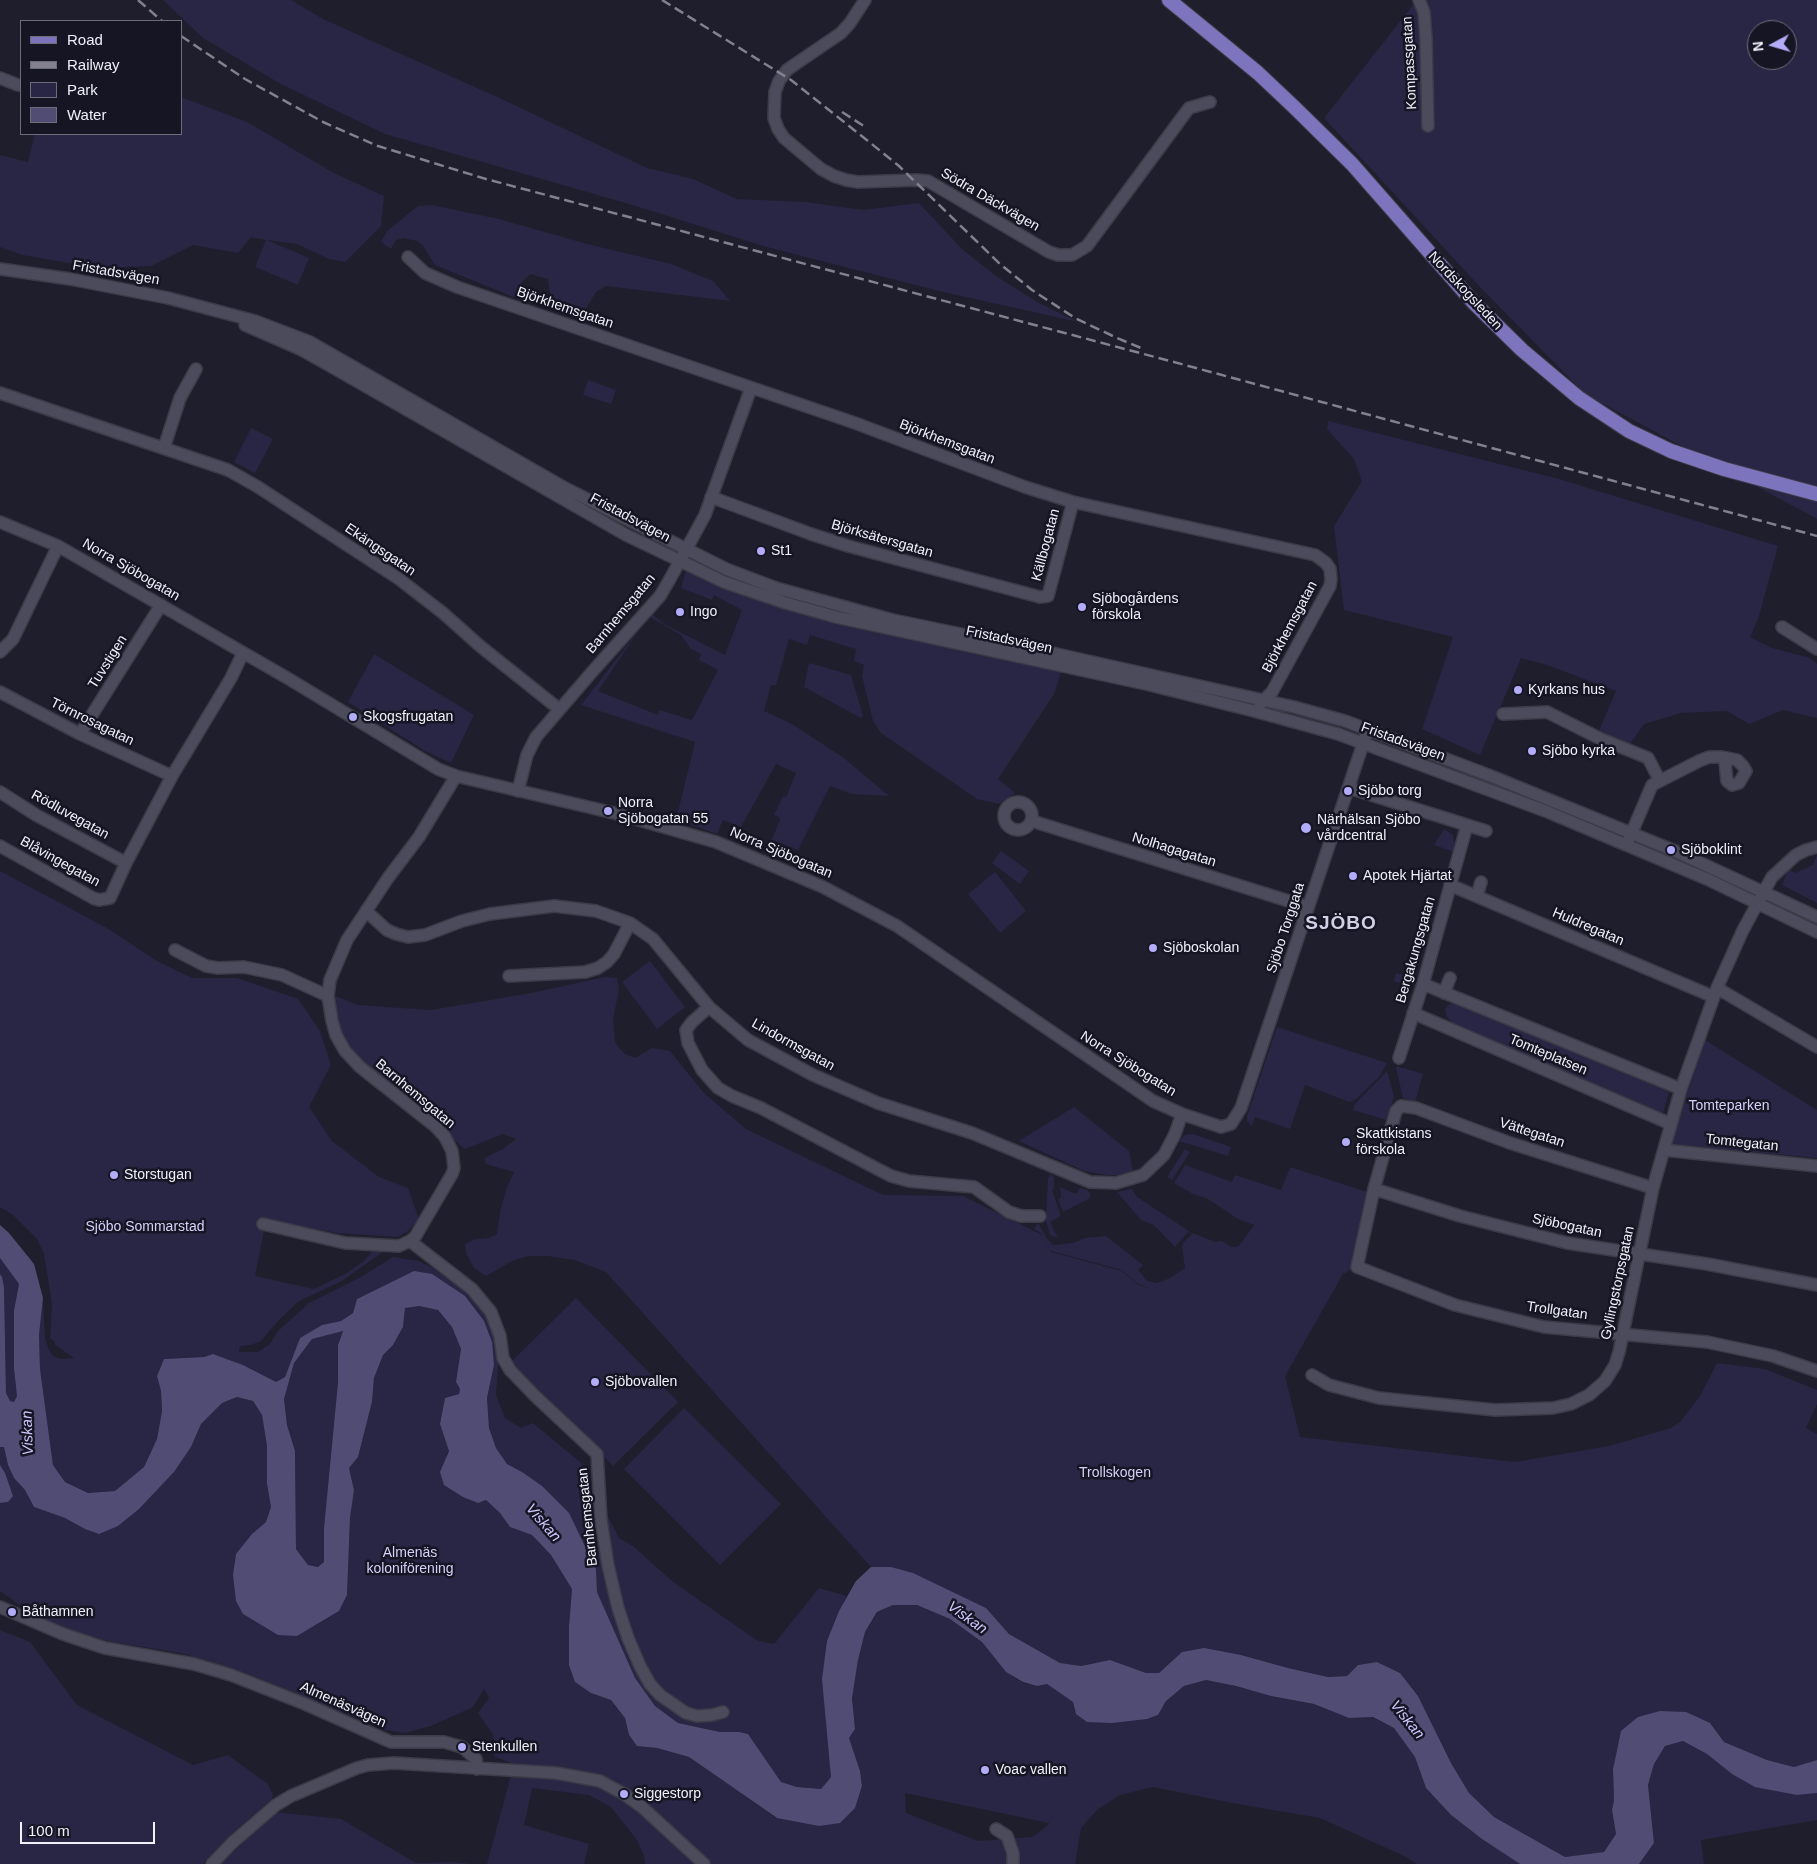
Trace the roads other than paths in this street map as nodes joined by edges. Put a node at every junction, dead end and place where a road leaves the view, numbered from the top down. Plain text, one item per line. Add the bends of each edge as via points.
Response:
1 (865, 0) edge
2 (1169, 0) edge
3 (1419, 0) edge
4 (0, 78) edge
5 (18, 85) dead end
6 (1210, 102) dead end
7 (1428, 126) dead end
8 (408, 257) dead end
9 (0, 269) edge
10 (224, 314) junction
11 (196, 369) dead end
12 (751, 388) junction
13 (0, 394) edge
14 (164, 448) junction
15 (1817, 494) edge
16 (711, 497) junction
17 (1072, 502) junction
18 (0, 522) edge
19 (58, 546) junction
20 (686, 550) junction
21 (680, 561) junction
22 (1048, 596) joint
23 (161, 605) junction
24 (1782, 627) dead end
25 (1817, 649) edge
26 (0, 652) edge
27 (243, 653) junction
28 (0, 692) edge
29 (1264, 701) junction
30 (559, 709) junction
31 (1254, 711) junction
32 (1503, 714) dead end
33 (1368, 729) junction
34 (80, 734) junction
35 (1363, 744) junction
36 (1722, 757) dead end
37 (172, 776) junction
38 (456, 776) junction
39 (1660, 780) junction
40 (1349, 788) junction
41 (518, 791) junction
42 (0, 792) edge
43 (1032, 821) dead end
44 (1467, 825) junction
45 (1486, 831) dead end
46 (1632, 833) junction
47 (0, 846) edge
48 (1626, 846) junction
49 (1817, 848) edge
50 (126, 863) junction
51 (1481, 882) dead end
52 (1450, 885) junction
53 (1760, 897) junction
54 (1481, 902) junction
55 (1308, 907) junction
56 (366, 911) junction
57 (1817, 917) edge
58 (630, 923) junction
59 (1817, 932) edge
60 (174, 950) dead end
61 (510, 976) dead end
62 (1450, 978) dead end
63 (1423, 984) junction
64 (1716, 992) junction
65 (1444, 993) junction
66 (328, 996) junction
67 (709, 1007) junction
68 (1414, 1013) junction
69 (1817, 1047) edge
70 (1399, 1058) dead end
71 (1681, 1089) junction
72 (1182, 1114) junction
73 (1671, 1124) junction
74 (1221, 1127) joint
75 (1664, 1150) junction
76 (1817, 1166) edge
77 (1654, 1188) junction
78 (1374, 1189) junction
79 (1040, 1216) dead end
80 (263, 1224) dead end
81 (410, 1241) junction
82 (1638, 1254) junction
83 (1817, 1285) edge
84 (1622, 1333) junction
85 (1817, 1371) edge
86 (1312, 1375) dead end
87 (0, 1607) edge
88 (723, 1712) dead end
89 (477, 1769) junction
90 (996, 1829) dead end
91 (212, 1864) edge
92 (704, 1864) edge
93 (1013, 1864) edge

1 - 6 street, Södra Däckvägen via 841,34 794,65 779,81 774,98 774,118 784,138 821,169 846,180 928,182 1058,255 1072,254 1087,246 1189,108
2 - 15 main road, Nordskogsleden via 1294,107 1372,186 1473,302 1522,350 1579,398 1655,445 1724,469
3 - 7 street, Kompassgatan via 1424,12 1426,38
4 - 5 street
8 - 12 street, Björkhemsgatan via 425,273 457,287
9 - 10 street, Fristadsvägen via 168,298
10 - 20 street, Fristadsvägen via 255,321 310,342 565,488
10 - 21 street, Fristadsvägen via 300,349 589,515
11 - 14 street via 180,398
12 - 16 street, Barnhemsgatan
12 - 17 street, Björkhemsgatan
13 - 14 street, Ekängsgatan
14 - 30 street, Ekängsgatan via 228,470 360,554 443,613
16 - 20 street, Barnhemsgatan
16 - 22 street, Björksätersgatan via 848,546 1002,588
17 - 22 street, Källbogatan
17 - 29 street, Björkhemsgatan via 1315,555 1326,563 1330,569 1330,586
18 - 19 street, Norra Sjöbogatan
19 - 23 street, Norra Sjöbogatan
19 - 26 street via 14,639
20 - 21 street, Barnhemsgatan
20 - 29 street, Fristadsvägen via 776,588 824,602
21 - 30 street, Barnhemsgatan via 660,596
21 - 31 street, Fristadsvägen via 724,582 836,617 1146,684
23 - 27 street, Norra Sjöbogatan
23 - 34 street, Tuvstigen
24 - 25 street
27 - 37 street
27 - 38 street, Norra Sjöbogatan via 422,760
28 - 34 street, Törnrosagatan
29 - 31 street, Björkhemsgatan
29 - 33 street, Fristadsvägen via 1345,720
30 - 41 street, Barnhemsgatan via 530,745
31 - 35 street, Fristadsvägen
32 - 39 street via 1547,712 1648,758
33 - 35 street, Sjöbo Torggata
33 - 46 street, Fristadsvägen
34 - 37 street, Törnrosagatan
35 - 40 street, Sjöbo Torggata
35 - 48 street, Fristadsvägen via 1548,812
36 - 39 street via 1704,759
37 - 50 street
38 - 41 street, Norra Sjöbogatan
38 - 56 street, Barnhemsgatan via 419,837
39 - 46 street via 1652,784
40 - 44 street
40 - 55 street, Sjöbo Torggata
41 - 72 street, Norra Sjöbogatan via 618,814 716,842 823,887 897,926 1145,1096
42 - 50 street, Rödluvegatan
43 - 55 street, Nolhagagatan
44 - 45 street
44 - 52 street, Bergakungsgatan
46 - 48 street
46 - 53 street, Fristadsvägen via 1712,867
47 - 50 street, Blåvingegatan via 100,900 107,900 112,895
48 - 53 street, Fristadsvägen
49 - 53 street, Gyllingstorpsgatan via 1796,855 1783,865
51 - 54 street
52 - 54 street, Huldregatan
52 - 63 street, Bergakungsgatan
53 - 57 street, Fristadsvägen
53 - 59 street, Fristadsvägen
53 - 64 street, Gyllingstorpsgatan
54 - 64 street, Huldregatan
55 - 74 street, Sjöbo Torggata via 1241,1108 1232,1124
56 - 58 street, Lindormsgatan via 387,930 408,937 433,933 490,914 554,906 596,911
56 - 66 street, Barnhemsgatan via 347,940 330,980
58 - 61 street via 614,954 598,968 585,972
58 - 67 street, Lindormsgatan via 653,939
60 - 66 street via 206,966 244,967 282,975
62 - 65 street
63 - 65 street, Tomteplatsen
63 - 68 street, Bergakungsgatan
64 - 69 street, Huldregatan
64 - 71 street, Gyllingstorpsgatan
65 - 71 street, Tomteplatsen
66 - 81 street, Barnhemsgatan via 336,1035 352,1060 436,1128 452,1151 452,1174
67 - 72 street, Lindormsgatan via 748,1040 813,1075 878,1103 972,1133 1090,1182 1116,1183 1143,1175 1164,1155
67 - 79 street via 686,1030 688,1043 699,1064 718,1088 891,1176 909,1181 974,1187 1009,1212
68 - 70 street, Bergakungsgatan
68 - 73 street, Tomteplatsen
71 - 73 street, Gyllingstorpsgatan
72 - 74 street, Norra Sjöbogatan
73 - 75 street, Gyllingstorpsgatan
75 - 76 street, Tomtegatan
75 - 77 street, Gyllingstorpsgatan
77 - 78 street, Vättegatan via 1416,1108 1401,1106 1396,1111
77 - 82 street, Gyllingstorpsgatan
78 - 82 street, Sjöbogatan via 1460,1216 1567,1243
78 - 84 street, Trollgatan via 1357,1267 1455,1305 1544,1327
80 - 81 street via 345,1243 399,1246
81 - 88 street, Barnhemsgatan via 472,1289 491,1312 510,1370 597,1454 601,1520 608,1565 628,1638 650,1684 686,1713 697,1716
82 - 83 street, Sjöbogatan
82 - 84 street, Gyllingstorpsgatan
84 - 85 street, Trollgatan via 1707,1342 1773,1356
84 - 86 street, Gyllingstorpsgatan via 1615,1365 1605,1380 1589,1395 1572,1404 1553,1408 1495,1410 1379,1398 1329,1385
87 - 89 street, Almenäsvägen via 62,1634 105,1648 194,1664 231,1675 391,1742 444,1742 462,1747 476,1759
89 - 91 street via 394,1763 357,1768 276,1805
89 - 92 street via 556,1773 600,1781 642,1807
90 - 93 street via 1007,1836

